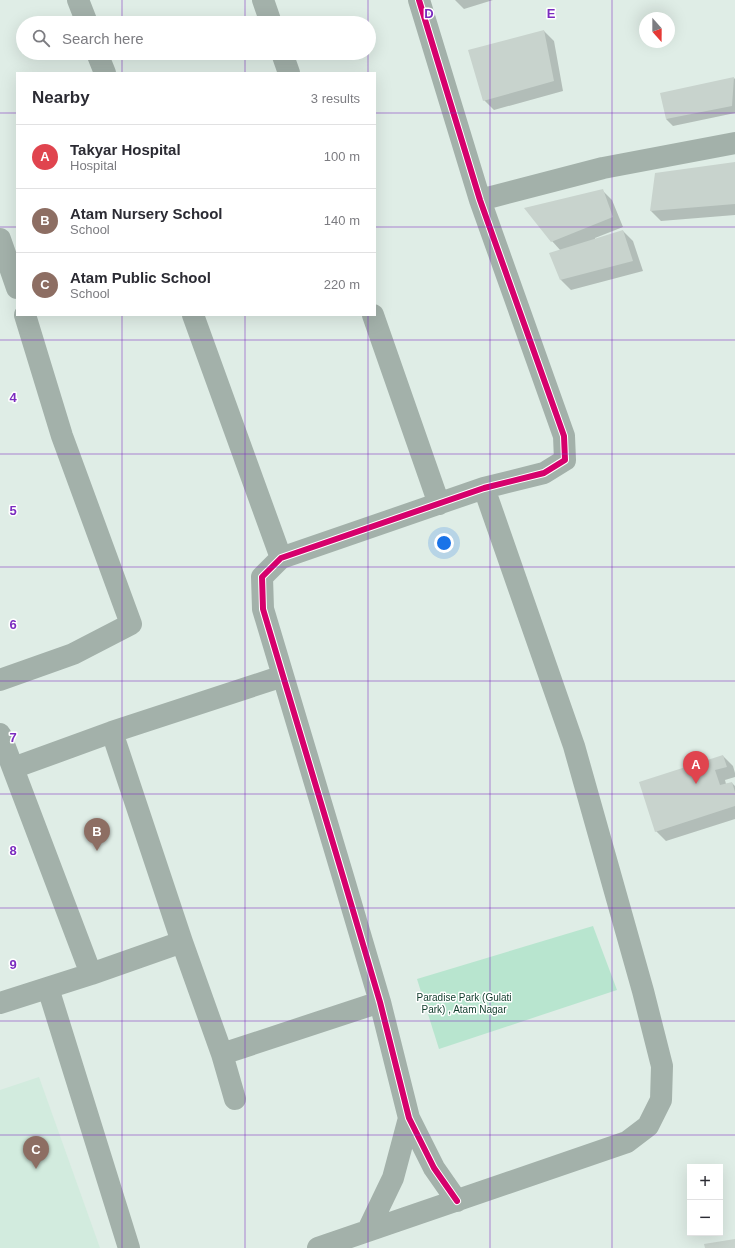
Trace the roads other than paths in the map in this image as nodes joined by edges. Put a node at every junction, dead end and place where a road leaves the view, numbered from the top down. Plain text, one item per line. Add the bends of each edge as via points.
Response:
1 (78, 0) edge
2 (263, 0) edge
3 (419, 0) edge
4 (84, 16) edge
5 (269, 16) edge
6 (100, 60) edge
7 (284, 60) edge
8 (105, 72) edge
9 (289, 72) edge
10 (735, 143) edge
11 (480, 200) junction
12 (0, 239) edge
13 (10, 279) edge
14 (25, 316) edge
15 (193, 316) edge
16 (373, 316) edge
17 (484, 488) junction
18 (439, 504) junction
19 (281, 558) junction
20 (283, 676) junction
21 (0, 680) edge
22 (112, 732) junction
23 (0, 734) edge
24 (13, 768) junction
25 (182, 942) junction
26 (91, 974) junction
27 (48, 988) junction
28 (380, 1002) junction
29 (0, 1003) edge
30 (222, 1054) junction
31 (235, 1099) dead end
32 (409, 1118) junction
33 (457, 1201) junction
34 (368, 1230) junction
35 (129, 1248) edge
36 (318, 1248) edge

1 - 4 street
2 - 5 street
3 - 11 street
6 - 8 street
7 - 9 street
10 - 11 street via 603,168
11 - 17 street via 564,436 565,460 544,472
12 - 13 street
14 - 21 street via 62,436 130,624 73,654
15 - 19 street
16 - 18 street
17 - 18 street
17 - 33 street via 574,746 662,1066 661,1100 648,1126 627,1142
18 - 19 street
19 - 20 street via 262,577 262,609
20 - 22 street
20 - 28 street
22 - 24 street
22 - 25 street
23 - 24 street
24 - 26 street
25 - 26 street
25 - 30 street
26 - 27 street
27 - 29 street
27 - 35 street
28 - 30 street
28 - 32 street
30 - 31 street
32 - 33 street via 434,1168
32 - 34 street via 393,1178
33 - 34 street
34 - 36 street

